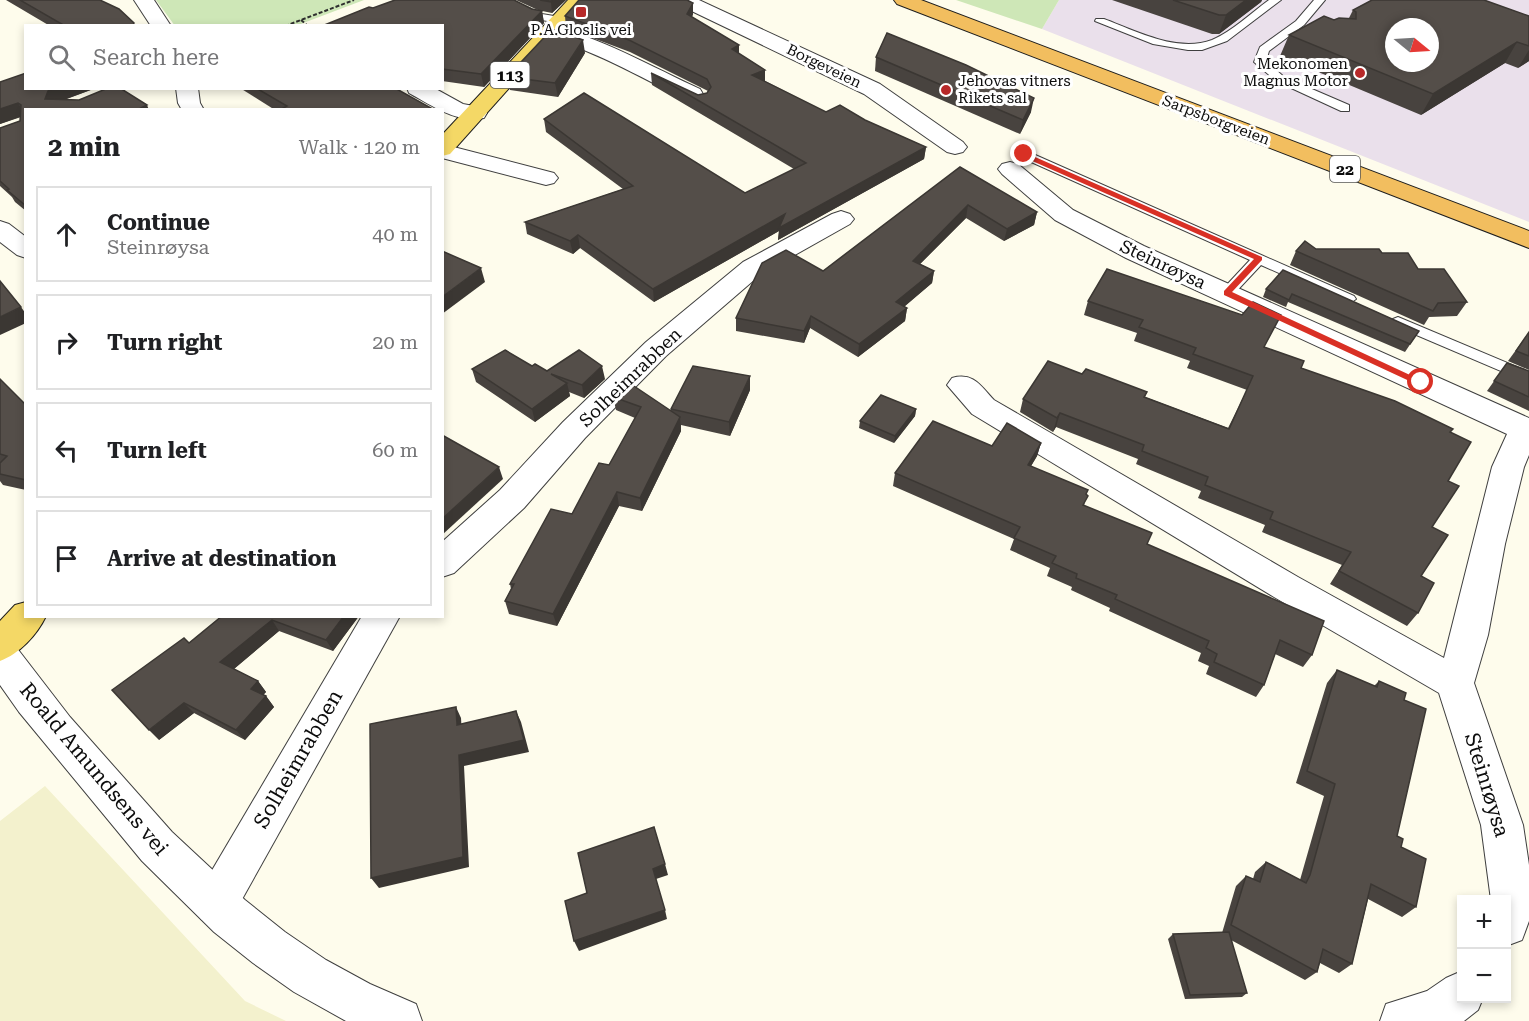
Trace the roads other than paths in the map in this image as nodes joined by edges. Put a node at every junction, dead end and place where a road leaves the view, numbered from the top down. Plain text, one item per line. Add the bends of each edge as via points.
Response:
1 (144, 0) edge
2 (503, 0) edge
3 (578, 0) edge
4 (684, 0) edge
5 (904, 0) edge
6 (1276, 0) edge
7 (1320, 0) edge
8 (1100, 21) dead end
9 (160, 24) edge
10 (554, 26) junction
11 (187, 90) edge
12 (421, 90) edge
13 (699, 98) edge
14 (192, 108) edge
15 (1345, 108) dead end
16 (476, 113) junction
17 (955, 147) dead end
18 (444, 148) edge
19 (444, 151) edge
20 (1017, 162) joint
21 (546, 178) dead end
22 (841, 219) dead end
23 (0, 229) edge
24 (1529, 240) edge
25 (24, 248) edge
26 (1259, 259) junction
27 (1227, 293) junction
28 (1365, 307) edge
29 (1386, 316) edge
30 (1529, 378) edge
31 (962, 385) dead end
32 (1527, 430) edge
33 (444, 561) edge
34 (26, 618) edge
35 (381, 618) edge
36 (0, 645) edge
37 (0, 654) edge
38 (1455, 683) junction
39 (216, 904) junction
40 (1516, 912) edge
41 (399, 1021) edge

1 - 9 street
2 - 10 lane
3 - 10 main road, 113
4 - 17 street, Borgeveien via 872,89
5 - 24 highway, Sarpsborgveien / 22
6 - 8 lane via 1215,42 1197,46 1164,45
7 - 15 lane via 1306,25 1264,50 1260,62 1280,79
10 - 13 street via 561,34
10 - 16 main road, 113
11 - 14 street
12 - 16 street via 456,109
16 - 18 main road, 113
19 - 21 street
20 - 26 lane
20 - 27 street, Steinrøysa via 1064,215
22 - 33 street, Solheimrabben via 752,268 656,349 574,430 512,499
23 - 25 street
26 - 27 lane
26 - 28 lane
27 - 32 street, Steinrøysa
29 - 30 lane
31 - 38 street via 982,407
32 - 38 street, Steinrøysa via 1508,467 1470,635
34 - 36 main road
35 - 39 street, Solheimrabben
37 - 39 street, Roald Amundsens vei via 29,698 138,828
38 - 40 street, Steinrøysa via 1502,825
39 - 41 street, Roald Amundsens vei via 294,967

